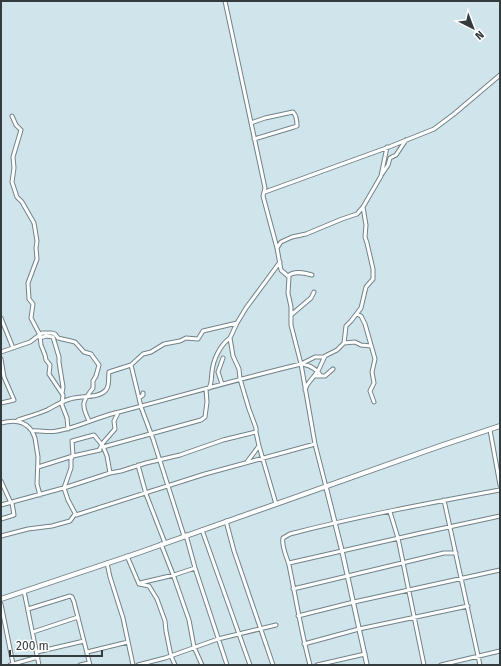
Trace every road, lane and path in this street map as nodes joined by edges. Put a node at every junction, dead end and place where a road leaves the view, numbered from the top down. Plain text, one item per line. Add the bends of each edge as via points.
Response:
1 (225, 1) edge
2 (500, 75) edge
3 (12, 116) dead end
4 (251, 123) junction
5 (254, 139) junction
6 (406, 140) junction
7 (387, 147) junction
8 (381, 176) junction
9 (264, 193) junction
10 (363, 207) junction
11 (277, 248) junction
12 (280, 262) junction
13 (312, 275) dead end
14 (288, 276) junction
15 (314, 292) dead end
16 (291, 314) junction
17 (357, 314) junction
18 (1, 318) edge
19 (237, 323) junction
20 (40, 337) junction
21 (230, 338) junction
22 (344, 343) junction
23 (371, 346) junction
24 (13, 348) junction
25 (1, 352) edge
26 (324, 357) junction
27 (222, 358) dead end
28 (1, 359) edge
29 (301, 364) junction
30 (131, 365) junction
31 (333, 369) dead end
32 (318, 371) junction
33 (315, 376) junction
34 (321, 376) junction
35 (240, 379) junction
36 (222, 384) junction
37 (208, 389) junction
38 (305, 390) junction
39 (62, 393) junction
40 (143, 393) dead end
41 (86, 396) junction
42 (139, 398) junction
43 (62, 402) junction
44 (374, 402) dead end
45 (1, 403) edge
46 (141, 407) junction
47 (118, 412) junction
48 (17, 421) junction
49 (89, 421) junction
50 (2, 422) edge
51 (500, 426) edge
52 (68, 429) junction
53 (490, 430) junction
54 (32, 431) junction
55 (256, 432) junction
56 (151, 434) junction
57 (315, 444) junction
58 (260, 446) junction
59 (103, 447) junction
60 (73, 456) junction
61 (264, 458) junction
62 (160, 460) junction
63 (246, 463) junction
64 (138, 465) junction
65 (38, 467) junction
66 (110, 473) junction
67 (1, 481) edge
68 (500, 485) edge
69 (167, 486) junction
70 (326, 487) junction
71 (64, 488) junction
72 (500, 490) edge
73 (146, 494) junction
74 (40, 495) junction
75 (444, 500) junction
76 (11, 503) junction
77 (276, 504) junction
78 (1, 505) edge
79 (390, 512) junction
80 (75, 514) junction
81 (500, 516) edge
82 (1, 519) edge
83 (226, 521) junction
84 (335, 523) junction
85 (451, 526) junction
86 (202, 530) junction
87 (1, 536) edge
88 (185, 536) junction
89 (398, 538) junction
90 (163, 543) junction
91 (455, 546) junction
92 (342, 551) junction
93 (451, 552) junction
94 (456, 553) junction
95 (127, 556) junction
96 (107, 563) junction
97 (289, 563) junction
98 (403, 564) junction
99 (195, 568) junction
100 (500, 570) edge
101 (174, 576) junction
102 (348, 576) junction
103 (462, 578) junction
104 (139, 584) junction
105 (293, 589) junction
106 (408, 590) junction
107 (24, 591) junction
108 (1, 599) edge
109 (354, 602) junction
110 (1, 604) edge
111 (468, 606) junction
112 (28, 609) junction
113 (298, 616) junction
114 (78, 617) junction
115 (414, 617) junction
116 (276, 625) dead end
117 (260, 629) junction
118 (359, 629) junction
119 (33, 632) junction
120 (239, 634) junction
121 (218, 640) junction
122 (84, 641) junction
123 (128, 642) junction
124 (304, 644) junction
125 (194, 647) junction
126 (500, 651) edge
127 (37, 652) junction
128 (87, 652) junction
129 (365, 654) junction
130 (171, 656) junction
131 (479, 656) junction
132 (38, 657) junction
133 (90, 664) edge
134 (11, 665) edge
135 (39, 665) edge
136 (80, 665) edge
137 (133, 665) edge
138 (138, 665) edge
139 (176, 665) edge
140 (202, 665) edge
141 (227, 665) edge
142 (250, 665) edge
143 (272, 665) edge
144 (310, 665) edge
145 (317, 665) edge
146 (367, 665) edge
147 (424, 665) edge
148 (441, 665) edge
149 (480, 665) edge

1 - 4 street
2 - 6 street via 446,121 428,132
3 - 20 street via 21,130 14,157 12,185 34,223 37,241 37,259 28,283 33,304 31,318
4 - 5 street
4 - 5 street via 293,112 297,123 297,126
5 - 9 street
6 - 7 street
6 - 8 street via 396,155 390,158
7 - 8 street
7 - 9 street
8 - 10 street
9 - 11 street
10 - 11 street via 354,216 292,237 281,242
10 - 17 street via 366,223 364,237 372,262 373,276 366,287 362,306
11 - 12 street
12 - 14 street via 282,271
12 - 19 street
13 - 14 street via 293,273
14 - 16 street
15 - 16 street via 311,298
16 - 29 street via 291,325
17 - 22 street via 346,326
17 - 23 street via 365,324
18 - 24 street
19 - 21 street
19 - 30 street via 203,331 198,339 186,338 164,344 143,354
20 - 24 street
20 - 39 street via 46,360 50,365 49,374
20 - 39 street via 53,337 59,357
20 - 41 street via 43,332 52,333 58,338 73,341 84,352 91,354 99,366 93,388
21 - 35 street via 233,356 240,369
21 - 37 street via 222,344 215,359 211,385
22 - 23 street via 355,342
22 - 26 street
23 - 44 street via 375,359 372,372 374,383 370,390
24 - 25 street
26 - 29 street via 315,356
26 - 32 street
27 - 36 street via 218,372
28 - 45 street via 4,377 14,400
29 - 32 street
29 - 35 street
29 - 38 street
30 - 41 street via 109,372 107,389 95,396
30 - 42 street
31 - 34 street via 325,376
32 - 33 street
32 - 34 street
33 - 34 street
33 - 38 street
35 - 36 street
35 - 55 street
36 - 37 street
37 - 46 street
37 - 56 street via 205,418 192,424
38 - 57 street
39 - 43 street
40 - 42 street
41 - 43 street
41 - 49 street via 83,407
42 - 46 street
43 - 48 street
43 - 52 street
46 - 47 street
46 - 56 street
47 - 49 street
47 - 59 street via 114,421 115,428 102,443
48 - 50 street
48 - 54 street via 25,423
49 - 52 street
51 - 53 main road
52 - 54 street
53 - 68 street
53 - 70 main road
54 - 65 street
55 - 58 street
55 - 62 street
56 - 59 street
56 - 62 street
57 - 61 street
57 - 70 street
58 - 61 street
58 - 63 street
59 - 60 street
59 - 60 street via 94,434 72,441
59 - 66 street
60 - 65 street
60 - 71 street
61 - 63 street
61 - 77 street
62 - 64 street
62 - 69 street
63 - 69 street
64 - 66 street
64 - 73 street
65 - 74 street via 36,484
66 - 71 street
67 - 76 street
69 - 73 street
69 - 88 street
70 - 77 main road
70 - 84 street
71 - 74 street
71 - 80 street
72 - 75 street
73 - 80 street
73 - 90 street
74 - 76 street
75 - 79 street
75 - 85 street
76 - 78 street
76 - 82 street via 14,515
77 - 83 main road
79 - 84 street
79 - 89 street
80 - 87 street via 70,521
81 - 85 street
83 - 86 main road
83 - 117 street
84 - 92 street
84 - 97 street via 290,534 284,538 282,542
85 - 89 street
85 - 91 street
86 - 88 main road
86 - 120 street
88 - 90 main road
88 - 99 street
89 - 92 street
89 - 98 street
90 - 95 main road
90 - 101 street
91 - 93 street
91 - 94 street
92 - 97 street
92 - 102 street
93 - 94 street
93 - 98 street
94 - 103 street
95 - 96 main road
95 - 104 street
96 - 107 main road
96 - 123 street
97 - 105 street
98 - 102 street
98 - 106 street
99 - 101 street
99 - 121 street
100 - 103 street
101 - 104 street
101 - 125 street via 189,620
102 - 105 street
102 - 109 street
103 - 106 street
103 - 111 street
104 - 130 street via 149,586 157,598 165,621
105 - 113 street
106 - 109 street
106 - 115 street
107 - 108 main road
107 - 112 street
109 - 113 street
109 - 118 street
110 - 134 street
111 - 115 street
111 - 131 street
112 - 114 street via 70,596 73,598
112 - 119 street
113 - 124 street
114 - 119 street
114 - 122 street
115 - 118 street
115 - 147 street
116 - 117 street
117 - 120 street
117 - 143 street
118 - 124 street
118 - 129 street
119 - 127 street
120 - 121 street
120 - 142 street
121 - 125 street
121 - 141 street
122 - 127 street
122 - 128 street
123 - 128 street
123 - 137 street
124 - 144 street
125 - 130 street
125 - 140 street
126 - 131 street
127 - 132 street
128 - 133 street
129 - 145 street
129 - 146 street
130 - 138 street
130 - 139 street
131 - 148 street
131 - 149 street
132 - 134 street
132 - 135 street
133 - 136 street

